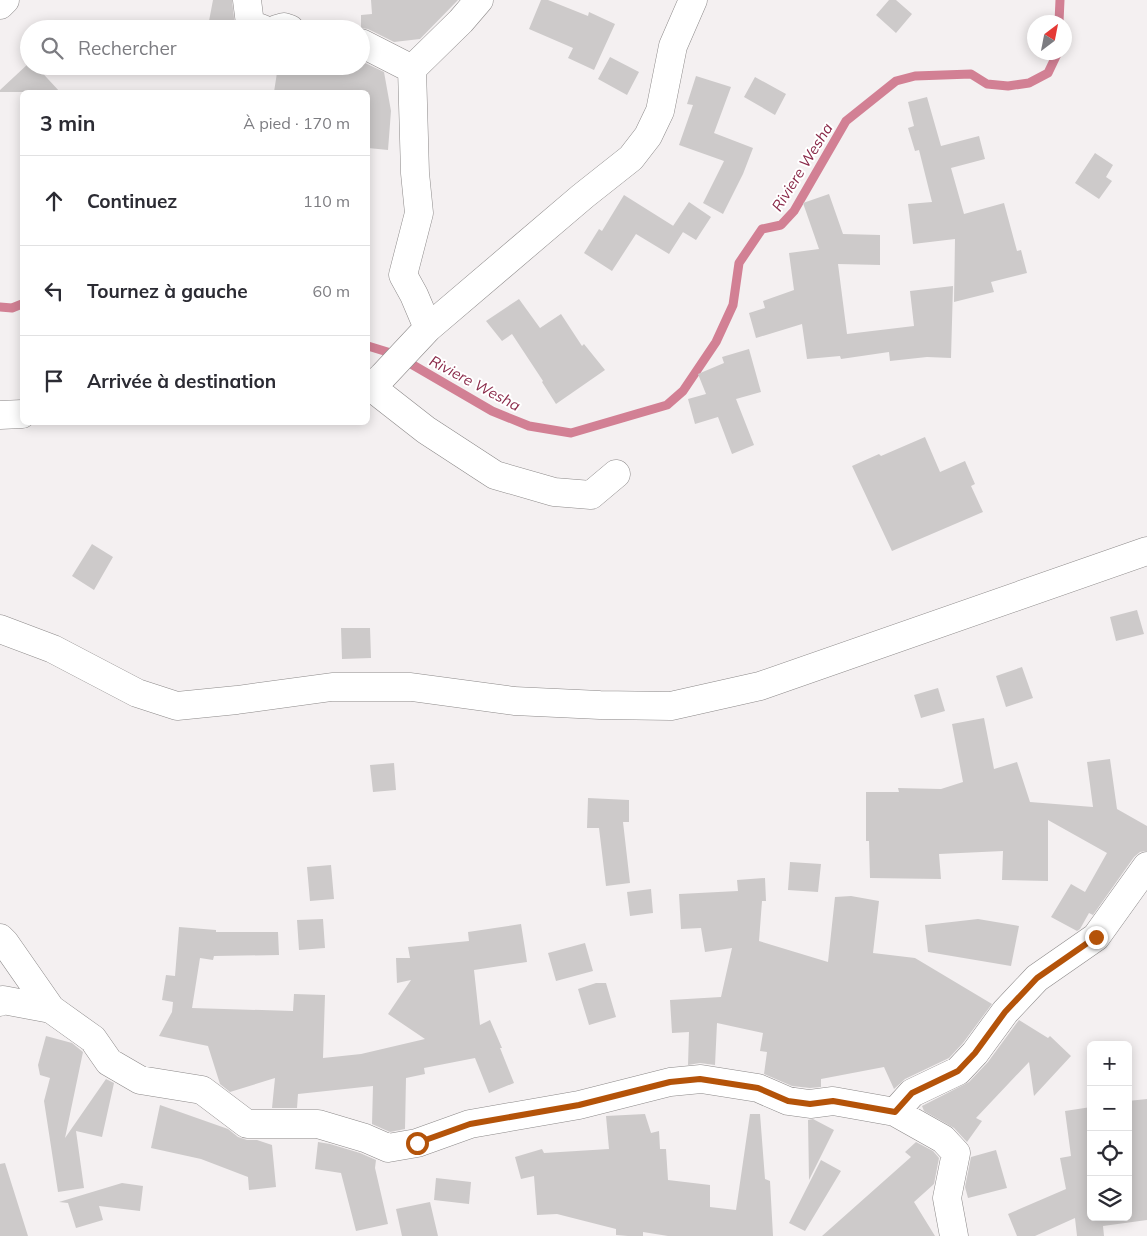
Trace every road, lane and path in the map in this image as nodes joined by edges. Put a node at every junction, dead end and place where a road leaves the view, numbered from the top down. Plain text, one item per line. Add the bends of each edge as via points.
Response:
1 (5, 0) edge
2 (247, 0) edge
3 (479, 0) edge
4 (694, 0) edge
5 (0, 5) edge
6 (250, 20) edge
7 (370, 47) edge
8 (412, 68) junction
9 (420, 337) junction
10 (374, 384) edge
11 (20, 414) edge
12 (0, 415) edge
13 (616, 474) dead end
14 (1147, 551) edge
15 (0, 629) edge
16 (1147, 866) edge
17 (0, 938) edge
18 (0, 1002) edge
19 (51, 1009) junction
20 (895, 1112) junction
21 (954, 1236) edge

1 - 5 street
2 - 6 street
3 - 8 street via 462,21
4 - 9 street via 673,46 660,111 648,136 631,158 582,196
7 - 8 street
8 - 9 street via 419,213 403,275 414,295
9 - 10 street
10 - 13 street via 426,430 495,475 554,492 591,495
11 - 12 street
14 - 15 street via 760,686 670,706 514,701 411,687 332,687 177,706 136,693 53,650
16 - 20 street via 1096,937 1037,978 958,1071 912,1093
17 - 19 street
18 - 19 street
19 - 20 street via 93,1039 109,1062 140,1080 202,1090 246,1124 318,1124 388,1148 417,1143 470,1124 579,1105 670,1082 700,1079 758,1088 788,1101 810,1104 833,1101
20 - 21 street via 943,1139 956,1153 947,1198

